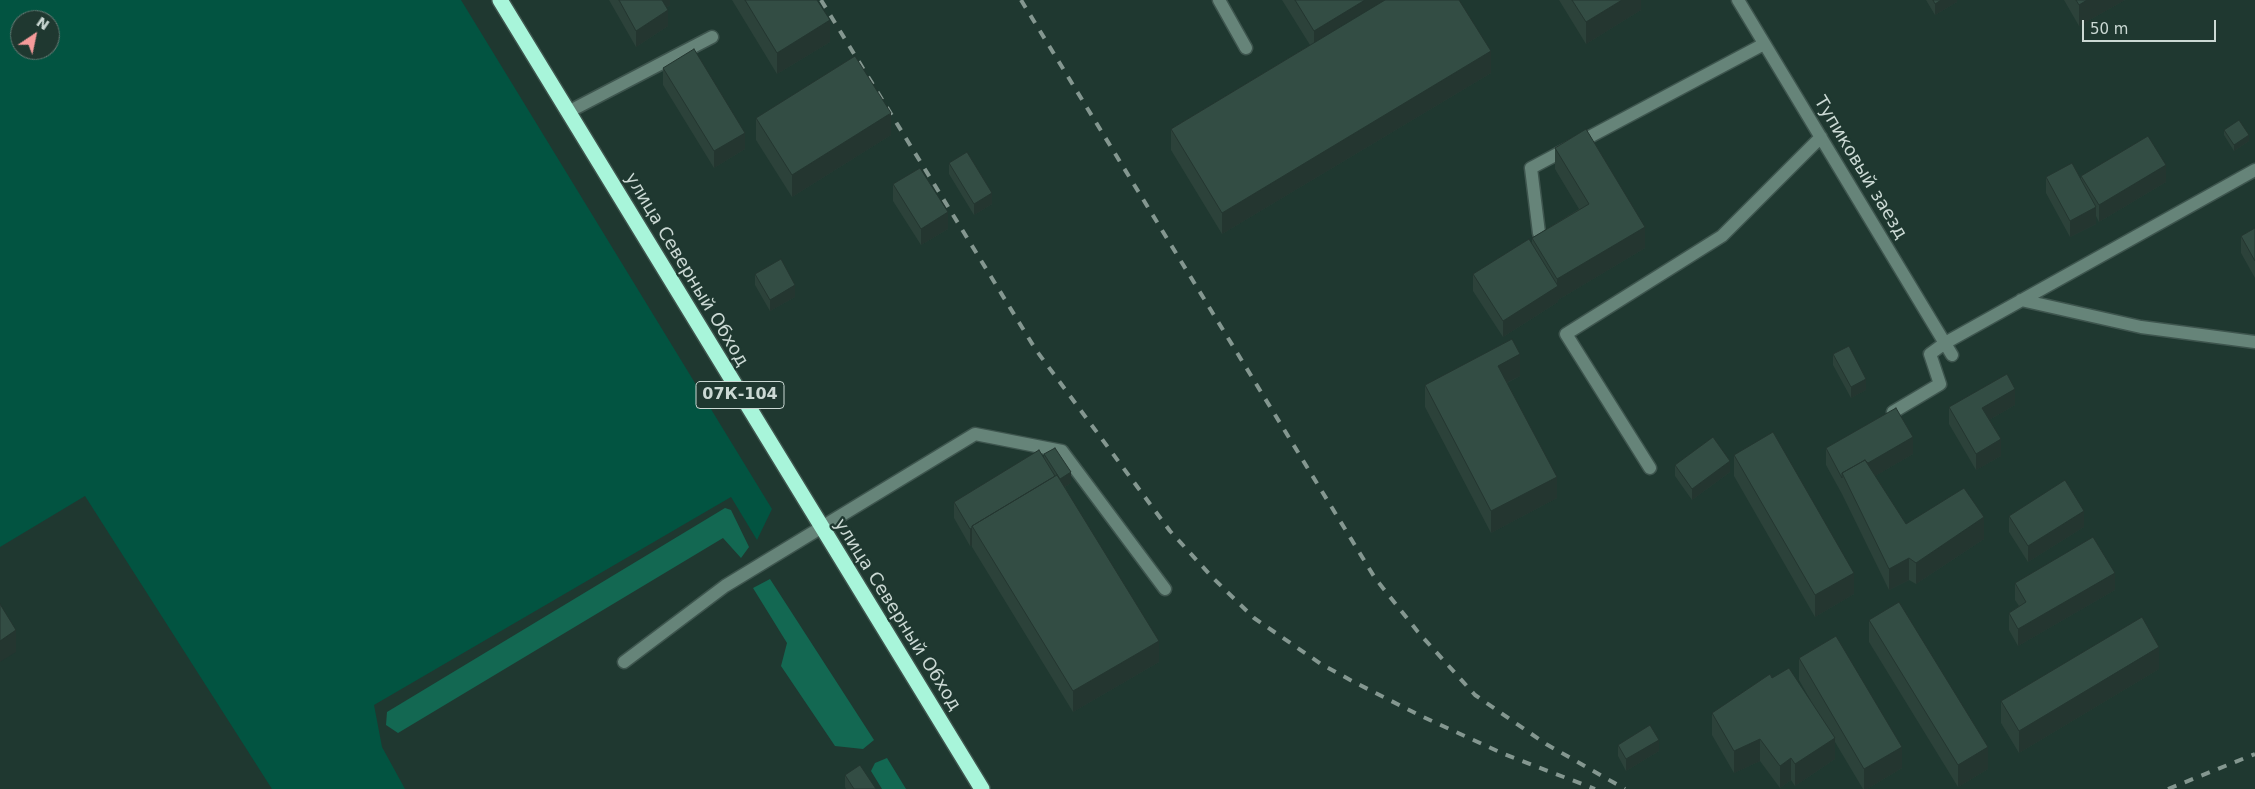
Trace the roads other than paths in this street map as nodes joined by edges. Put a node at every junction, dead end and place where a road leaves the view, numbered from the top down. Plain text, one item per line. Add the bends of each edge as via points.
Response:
1 (500, 0) edge
2 (1219, 0) edge
3 (1738, 0) edge
4 (712, 37) dead end
5 (1764, 44) junction
6 (1246, 48) dead end
7 (568, 112) junction
8 (1821, 137) junction
9 (2255, 170) edge
10 (1539, 233) edge
11 (2021, 300) junction
12 (2255, 342) edge
13 (1945, 343) junction
14 (1952, 355) dead end
15 (1893, 412) edge
16 (1650, 468) dead end
17 (822, 529) junction
18 (1165, 588) dead end
19 (624, 662) dead end
20 (982, 789) edge

1 - 7 highway, улица Северный Обход / 07К-104
2 - 6 street
3 - 5 street, Тупиковый заезд
4 - 7 street
5 - 8 street, Тупиковый заезд
5 - 10 street via 1531,168
7 - 17 highway, улица Северный Обход / 07К-104
8 - 13 street, Тупиковый заезд
8 - 16 street via 1722,236 1566,334
9 - 11 street
11 - 12 street via 2140,327
11 - 13 street
13 - 14 street, Тупиковый заезд
13 - 15 street via 1930,354 1940,384
17 - 18 street via 975,434 1062,451
17 - 19 street via 725,586
17 - 20 highway, улица Северный Обход / 07К-104

